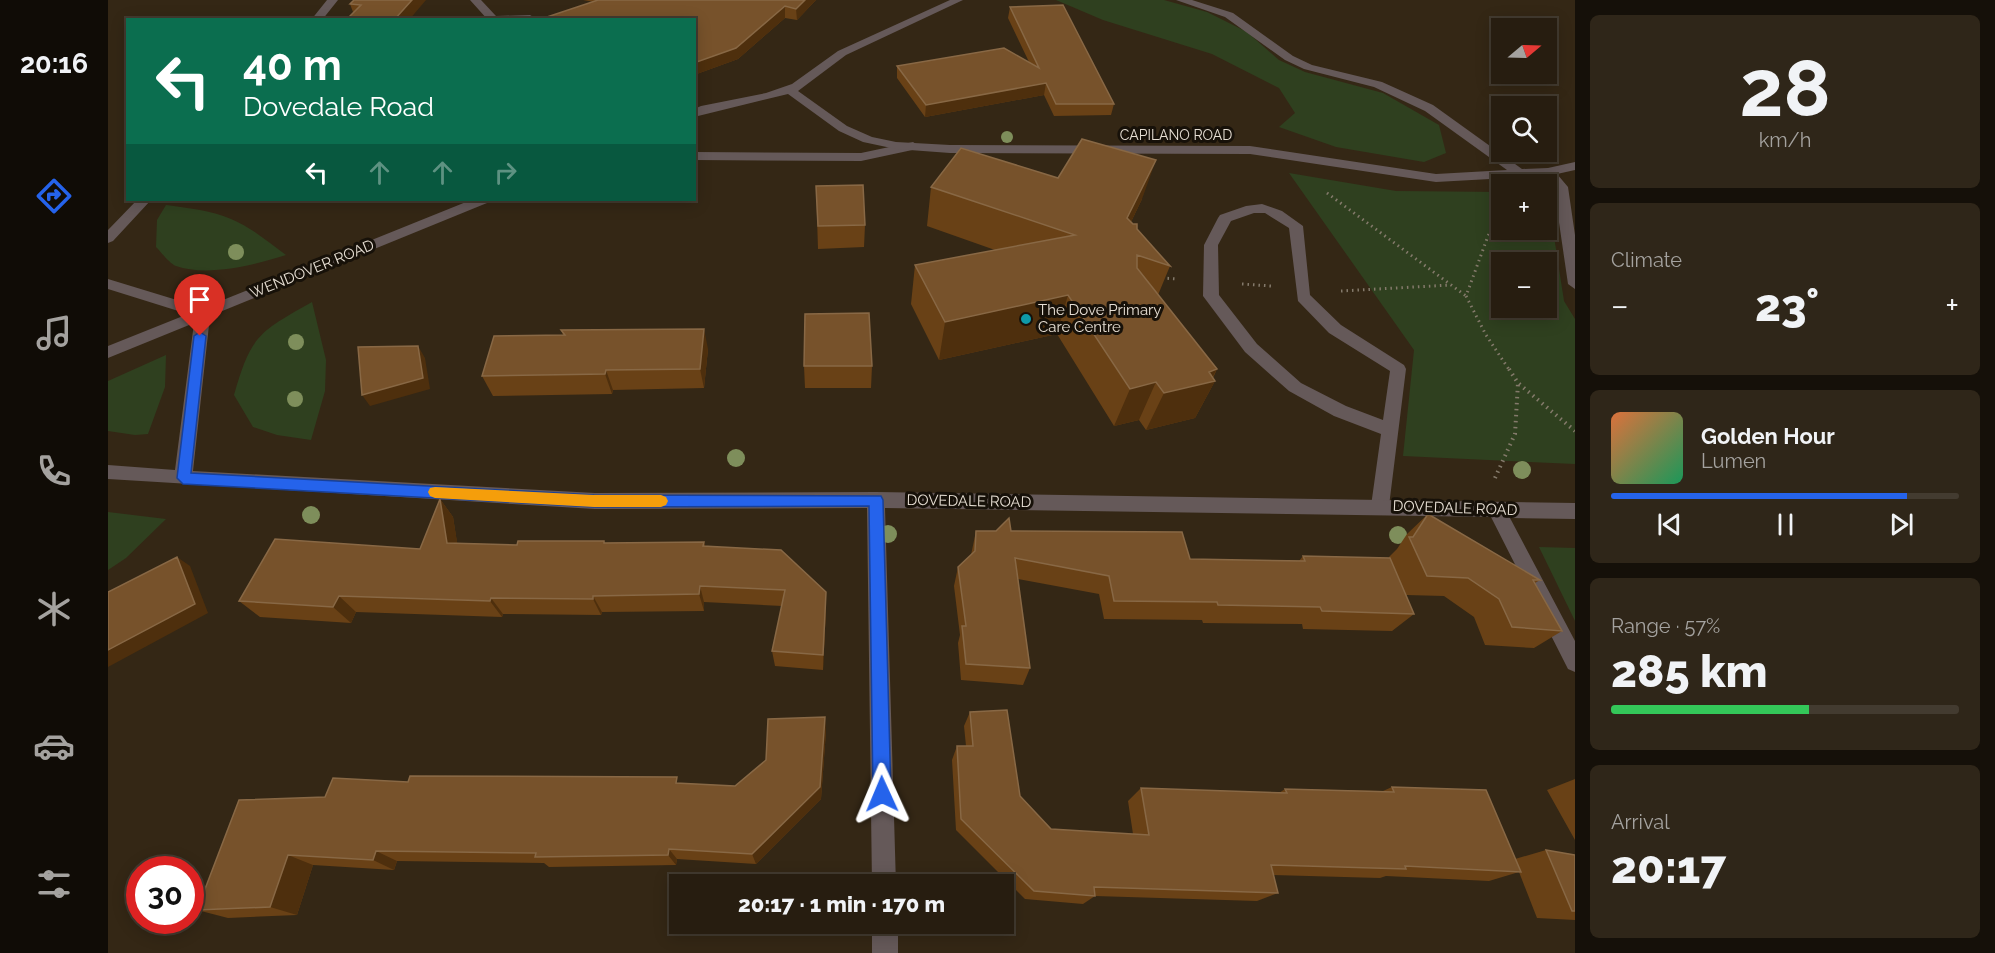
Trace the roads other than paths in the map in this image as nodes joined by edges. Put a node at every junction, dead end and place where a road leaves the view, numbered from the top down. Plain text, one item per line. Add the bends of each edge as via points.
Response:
1 (333, 0) edge
2 (475, 0) edge
3 (958, 0) edge
4 (1181, 0) edge
5 (318, 18) edge
6 (492, 18) edge
7 (790, 90) junction
8 (696, 113) edge
9 (913, 146) junction
10 (696, 156) edge
11 (1575, 166) edge
12 (1548, 172) junction
13 (1520, 174) joint
14 (1491, 175) edge
15 (143, 201) edge
16 (480, 201) edge
17 (108, 238) edge
18 (108, 284) edge
19 (1575, 284) edge
20 (203, 313) junction
21 (108, 352) edge
22 (1390, 430) junction
23 (108, 472) edge
24 (183, 478) junction
25 (876, 500) junction
26 (1380, 506) junction
27 (1489, 509) junction
28 (1575, 511) edge
29 (1575, 662) edge
30 (884, 874) edge
31 (885, 934) edge
32 (885, 953) edge

1 - 5 street
2 - 6 street
3 - 7 street via 842,53 815,76
4 - 13 street via 1230,15 1289,58 1308,67 1378,84 1429,108
7 - 8 street
7 - 9 street, CAPILANO ROAD via 820,116 847,130 879,142
9 - 10 street via 861,157
9 - 14 street, CAPILANO ROAD via 1250,150 1436,178
11 - 12 street, CAPILANO ROAD
12 - 13 street, CAPILANO ROAD
12 - 19 street via 1561,187
15 - 17 street
16 - 20 street, WENDOVER ROAD
18 - 20 street
20 - 21 street, WENDOVER ROAD
20 - 24 street
22 - 22 street via 1398,369 1335,329 1303,297 1296,226 1274,210 1248,207 1225,218 1211,245 1211,296 1251,348 1295,387 1340,411
22 - 26 street
23 - 24 street, DOVEDALE ROAD
24 - 25 street, DOVEDALE ROAD via 594,501
25 - 26 street, DOVEDALE ROAD
25 - 30 street
26 - 27 street, DOVEDALE ROAD
27 - 28 street, DOVEDALE ROAD
27 - 29 street
31 - 32 street

